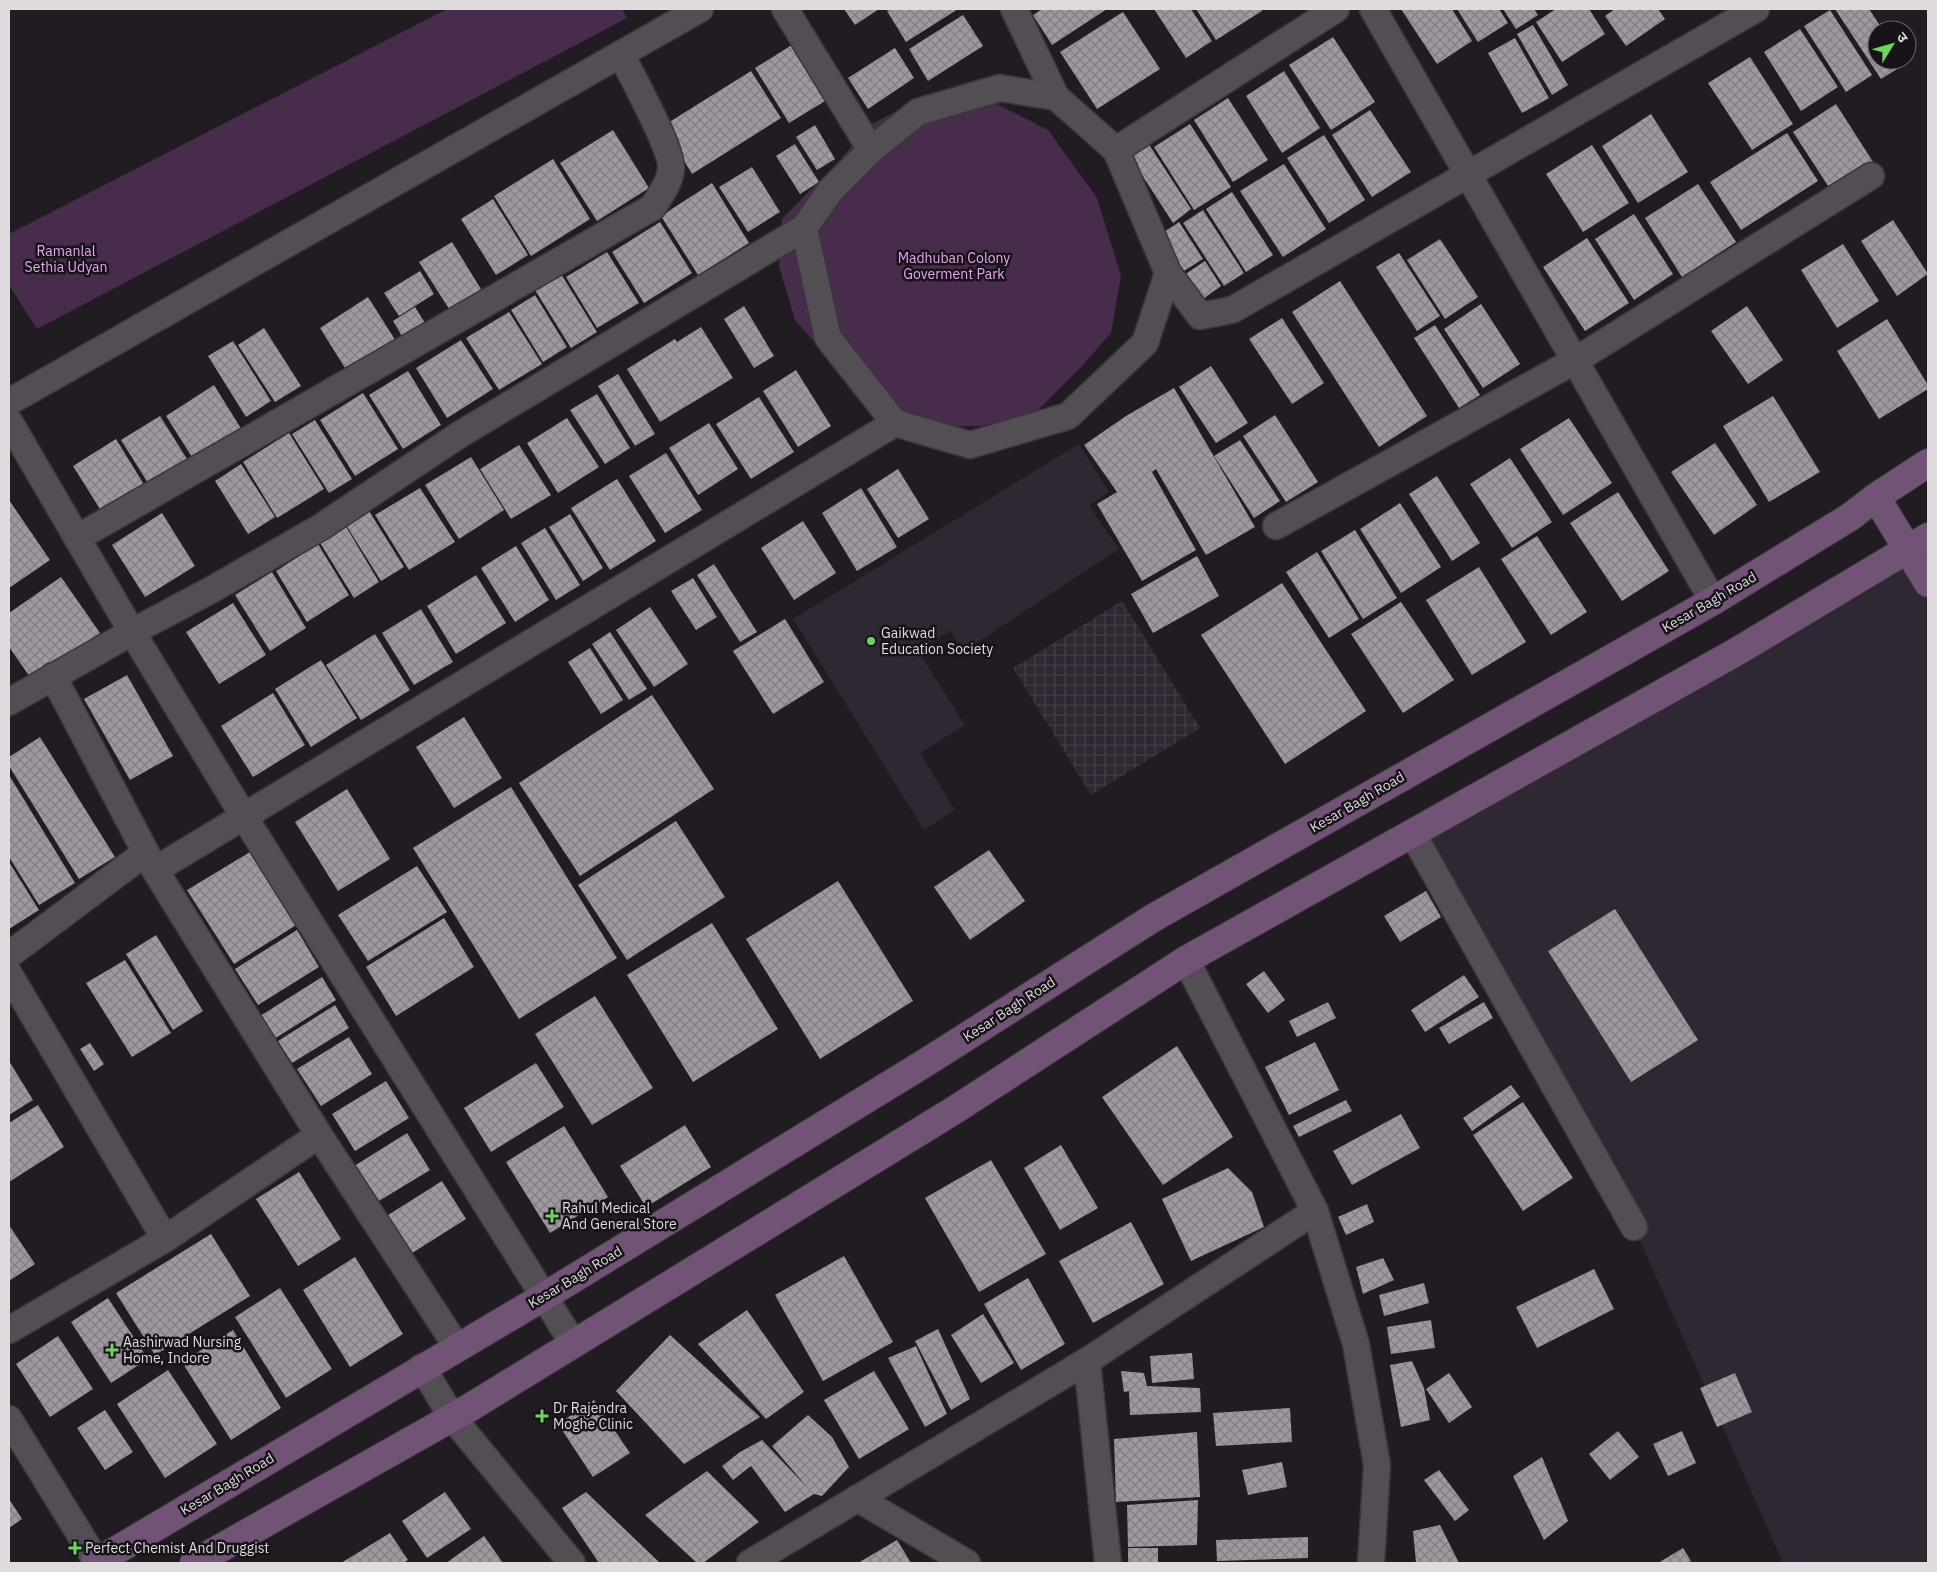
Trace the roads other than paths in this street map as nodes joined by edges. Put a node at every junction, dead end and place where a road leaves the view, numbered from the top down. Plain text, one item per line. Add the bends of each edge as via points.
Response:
1 (700, 9) edge
2 (785, 9) edge
3 (1014, 9) edge
4 (1336, 9) edge
5 (1373, 9) edge
6 (1756, 9) edge
7 (621, 54) junction
8 (1056, 97) junction
9 (871, 150) junction
10 (1116, 150) junction
11 (1468, 175) junction
12 (1871, 176) dead end
13 (804, 228) junction
14 (1168, 273) junction
15 (1576, 360) junction
16 (9, 402) edge
17 (9, 421) edge
18 (895, 422) junction
19 (1928, 463) edge
20 (1876, 497) junction
21 (1276, 526) dead end
22 (77, 538) junction
23 (1919, 544) edge
24 (1928, 583) edge
25 (1713, 601) junction
26 (132, 632) junction
27 (52, 676) junction
28 (9, 702) edge
29 (243, 815) junction
30 (1412, 833) junction
31 (150, 862) junction
32 (9, 955) edge
33 (1186, 960) junction
34 (9, 974) edge
35 (319, 1135) junction
36 (1315, 1211) junction
37 (1634, 1227) dead end
38 (165, 1239) junction
39 (545, 1296) junction
40 (9, 1330) edge
41 (573, 1343) junction
42 (456, 1347) junction
43 (1087, 1361) junction
44 (422, 1367) junction
45 (452, 1417) junction
46 (9, 1419) edge
47 (858, 1498) junction
48 (760, 1561) edge
49 (96, 1562) edge
50 (194, 1563) edge
51 (572, 1563) edge
52 (967, 1563) edge
53 (1108, 1563) edge
54 (1371, 1563) edge

1 - 7 street
2 - 9 street
3 - 8 street
4 - 10 street
5 - 11 street
6 - 11 street
7 - 16 street
7 - 22 street via 667,150 671,168 667,184 653,207
8 - 9 street via 1000,88 918,112
8 - 10 street
9 - 13 street via 830,191
10 - 14 street
11 - 14 street via 1232,310 1200,316
11 - 15 street
12 - 15 street
13 - 18 street via 828,338
13 - 26 street via 459,435 321,527
14 - 18 street via 1145,343 1068,416 970,445
15 - 21 street
15 - 25 street
17 - 22 street
18 - 29 street
19 - 20 main road, Kesar Bagh Road
20 - 23 main road
20 - 25 main road, Kesar Bagh Road via 1850,517
22 - 26 street
23 - 24 main road
23 - 30 main road via 1736,652
25 - 39 main road, Kesar Bagh Road via 1153,918 926,1063
26 - 27 street
26 - 29 street
27 - 28 street
27 - 31 street
29 - 31 street
29 - 39 street
30 - 33 main road
30 - 37 street
31 - 32 street
31 - 35 street
33 - 36 street
33 - 41 main road via 952,1111
34 - 38 street
35 - 38 street
35 - 42 street
36 - 43 street
36 - 54 street via 1356,1344 1377,1465
38 - 40 street
39 - 41 street
39 - 42 main road, Kesar Bagh Road
41 - 45 main road
42 - 44 main road, Kesar Bagh Road
43 - 47 street
43 - 53 street
44 - 45 street
44 - 49 main road, Kesar Bagh Road
45 - 50 main road
45 - 51 street
46 - 49 street
47 - 48 street
47 - 52 street

